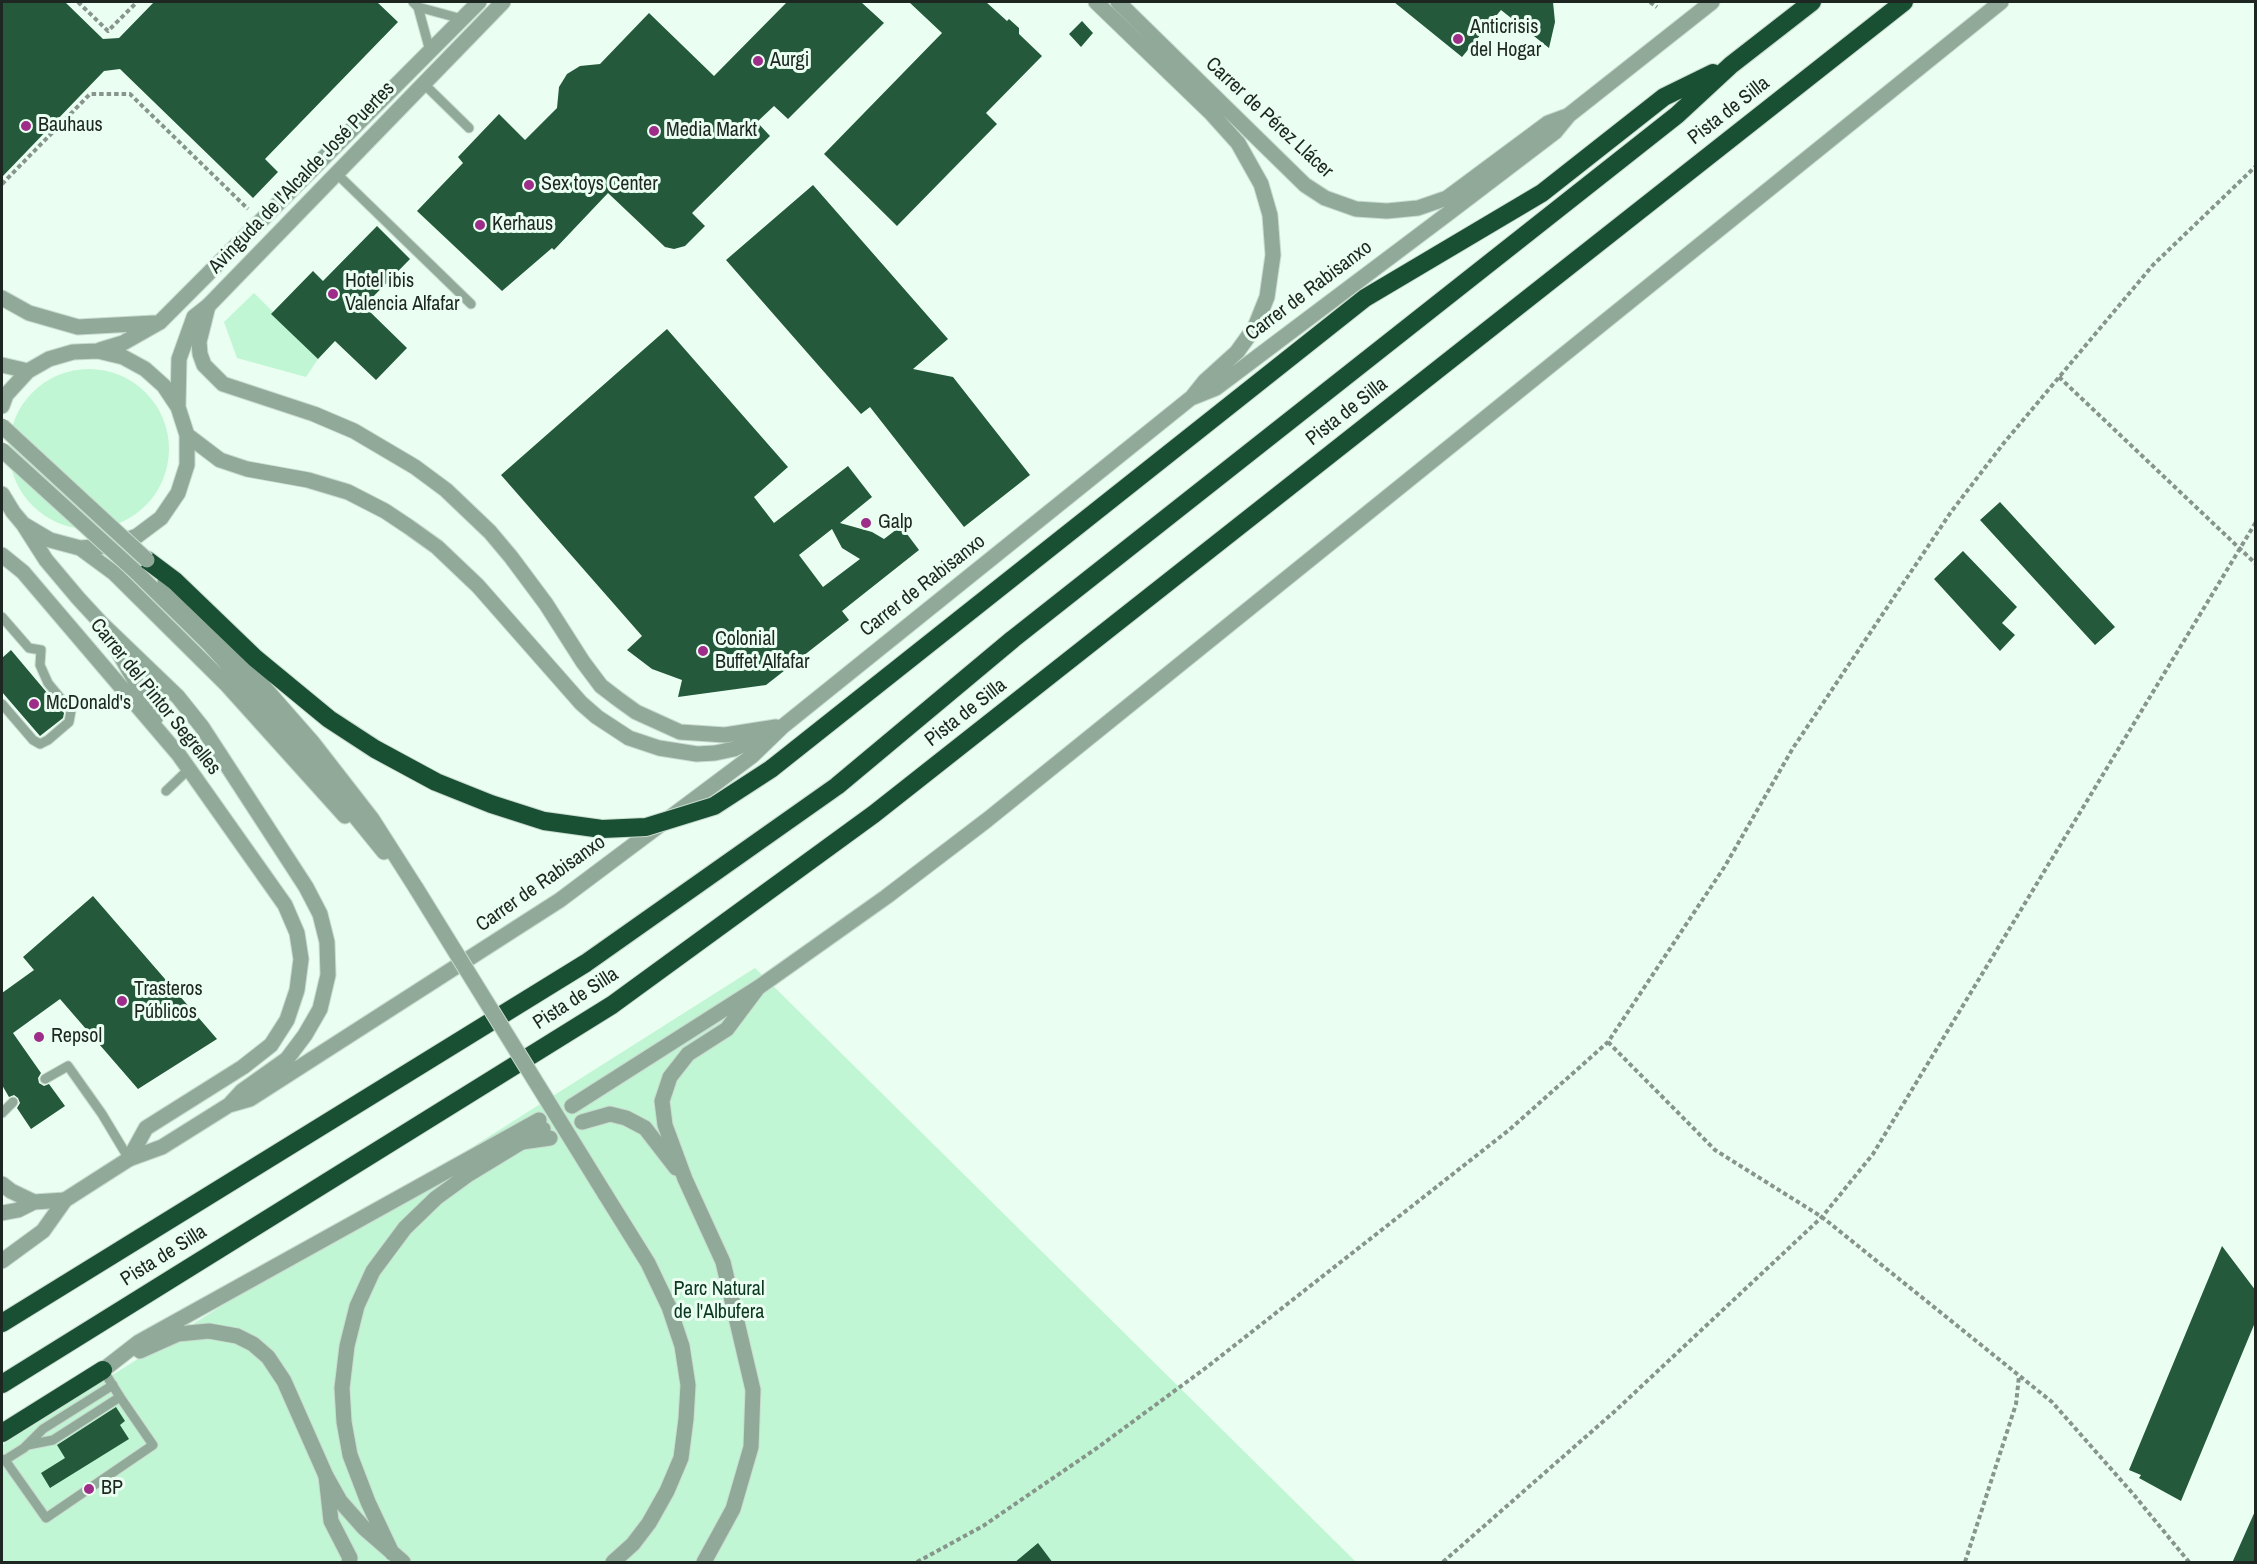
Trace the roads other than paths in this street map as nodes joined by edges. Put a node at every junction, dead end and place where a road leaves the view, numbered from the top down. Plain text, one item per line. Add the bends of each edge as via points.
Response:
1 (479, 2) edge
2 (503, 2) edge
3 (1096, 2) edge
4 (1118, 2) edge
5 (1712, 2) edge
6 (1812, 2) edge
7 (1904, 2) edge
8 (2001, 2) edge
9 (416, 4) edge
10 (462, 19) junction
11 (430, 51) junction
12 (1731, 65) junction
13 (423, 83) junction
14 (1569, 114) junction
15 (469, 128) dead end
16 (336, 173) junction
17 (2, 298) edge
18 (471, 304) dead end
19 (208, 306) junction
20 (160, 322) junction
21 (98, 351) junction
22 (2, 365) edge
23 (28, 371) junction
24 (1191, 398) junction
25 (2, 406) edge
26 (178, 407) junction
27 (2, 426) edge
28 (187, 435) junction
29 (2, 450) edge
30 (2, 494) edge
31 (7, 514) edge
32 (23, 524) junction
33 (80, 548) junction
34 (2, 555) edge
35 (142, 566) junction
36 (2, 617) edge
37 (102, 624) junction
38 (2, 704) edge
39 (782, 727) junction
40 (179, 755) junction
41 (189, 769) junction
42 (166, 791) dead end
43 (371, 837) junction
44 (416, 888) junction
45 (285, 905) joint
46 (759, 987) junction
47 (45, 1079) dead end
48 (13, 1102) dead end
49 (228, 1105) junction
50 (572, 1106) dead end
51 (2, 1113) edge
52 (582, 1122) dead end
53 (129, 1159) junction
54 (685, 1179) junction
55 (2, 1184) edge
56 (65, 1200) junction
57 (34, 1202) junction
58 (2, 1213) edge
59 (2, 1261) edge
60 (2, 1323) edge
61 (108, 1377) junction
62 (2, 1384) edge
63 (120, 1397) junction
64 (2, 1432) edge
65 (27, 1445) junction
66 (3, 1459) edge
67 (326, 1476) junction
68 (398, 1558) edge
69 (349, 1563) edge
70 (613, 1563) edge
71 (704, 1563) edge

1 - 10 street, Avinguda de l'Alcalde José Puertes
2 - 13 street, Avinguda de l'Alcalde José Puertes
3 - 24 street, Carrer de Pérez Llácer via 1238,143 1261,184 1270,215 1273,255 1267,297 1256,327
4 - 14 street, Carrer de Pérez Llácer via 1305,185 1325,198 1356,209 1418,208 1447,198 1548,123
5 - 14 street, Carrer de Rabisanxo
6 - 12 highway, Pista de Silla
7 - 62 highway, Pista de Silla via 874,814 612,1005
8 - 46 street via 987,820
9 - 10 lane
9 - 11 lane
10 - 11 street, Avinguda de l'Alcalde José Puertes
11 - 20 street, Avinguda de l'Alcalde José Puertes
12 - 35 highway, bridge via 1664,97 1542,193 1365,298 771,769 714,806 646,827 602,829 544,821 436,783 329,719 263,665 175,581
12 - 60 highway, Pista de Silla via 1677,114 1013,639 837,786 586,963
13 - 15 lane
13 - 16 street, Avinguda de l'Alcalde José Puertes
14 - 24 street, Carrer de Rabisanxo via 1555,132 1216,388
16 - 18 lane
16 - 19 street, Avinguda de l'Alcalde José Puertes
17 - 20 street via 29,313 78,327
19 - 26 street, Avinguda de l'Alcalde José Puertes via 194,317 179,359
19 - 39 street via 200,354 204,365 223,384 354,431 446,490 511,556 602,686 636,712 680,732 700,735
20 - 21 street, Avinguda de l'Alcalde José Puertes via 123,343
21 - 23 street via 73,352
21 - 26 street via 123,357 146,369
22 - 23 street
23 - 25 street via 6,395
24 - 39 street, Carrer de Rabisanxo
26 - 28 street
27 - 35 street, bridge
28 - 33 street via 187,465 178,493 161,518 137,536 109,546
28 - 39 street via 220,460 348,492 409,527 478,586 581,703 629,738 659,748 715,753 734,749
29 - 35 street, bridge
30 - 31 street
31 - 32 street
32 - 33 street via 50,540
32 - 37 street via 46,560
33 - 43 street via 114,573 227,685 340,813
34 - 40 street, Carrer del Pintor Segrelles via 23,572
35 - 43 street via 322,773
35 - 44 street via 169,588 264,686 313,743 372,819
36 - 38 lane via 28,648 40,650 40,664 48,683 71,711 69,722 40,744
37 - 40 street
37 - 49 street via 178,697 202,727 320,914 327,942 328,975 320,1010 287,1059
39 - 49 street, Carrer de Rabisanxo via 752,756 560,900 250,1099
40 - 41 street, Carrer del Pintor Segrelles
41 - 42 lane
41 - 45 street, Carrer del Pintor Segrelles
43 - 44 street
44 - 70 street, bridge via 648,1263 682,1346 688,1385 681,1458 649,1523
45 - 53 street, Carrer de Rabisanxo via 297,933 301,959 297,990 287,1020 271,1045 250,1062 146,1128
46 - 50 street
46 - 54 street via 727,1029 688,1054 670,1077 662,1101 665,1125
47 - 53 lane via 68,1066
48 - 51 lane
49 - 53 street, Carrer de Rabisanxo via 162,1147
52 - 54 street via 610,1114 645,1128
53 - 56 street, Carrer de Rabisanxo
54 - 71 street via 723,1262 753,1390 751,1447 733,1509
55 - 57 street
56 - 57 street
56 - 59 street via 43,1231
57 - 58 street
61 - 63 lane
61 - 64 highway
61 - 65 lane
61 - 67 street via 142,1350 178,1334 209,1331 237,1336 268,1357 284,1381
61 - 68 street via 139,1342 544,1129 436,1198 405,1228 374,1271 357,1306 342,1388 344,1422 350,1455 368,1502
63 - 65 lane via 53,1440
63 - 66 lane via 153,1444 46,1518
65 - 66 lane
67 - 68 street via 352,1515
67 - 69 street via 332,1521

